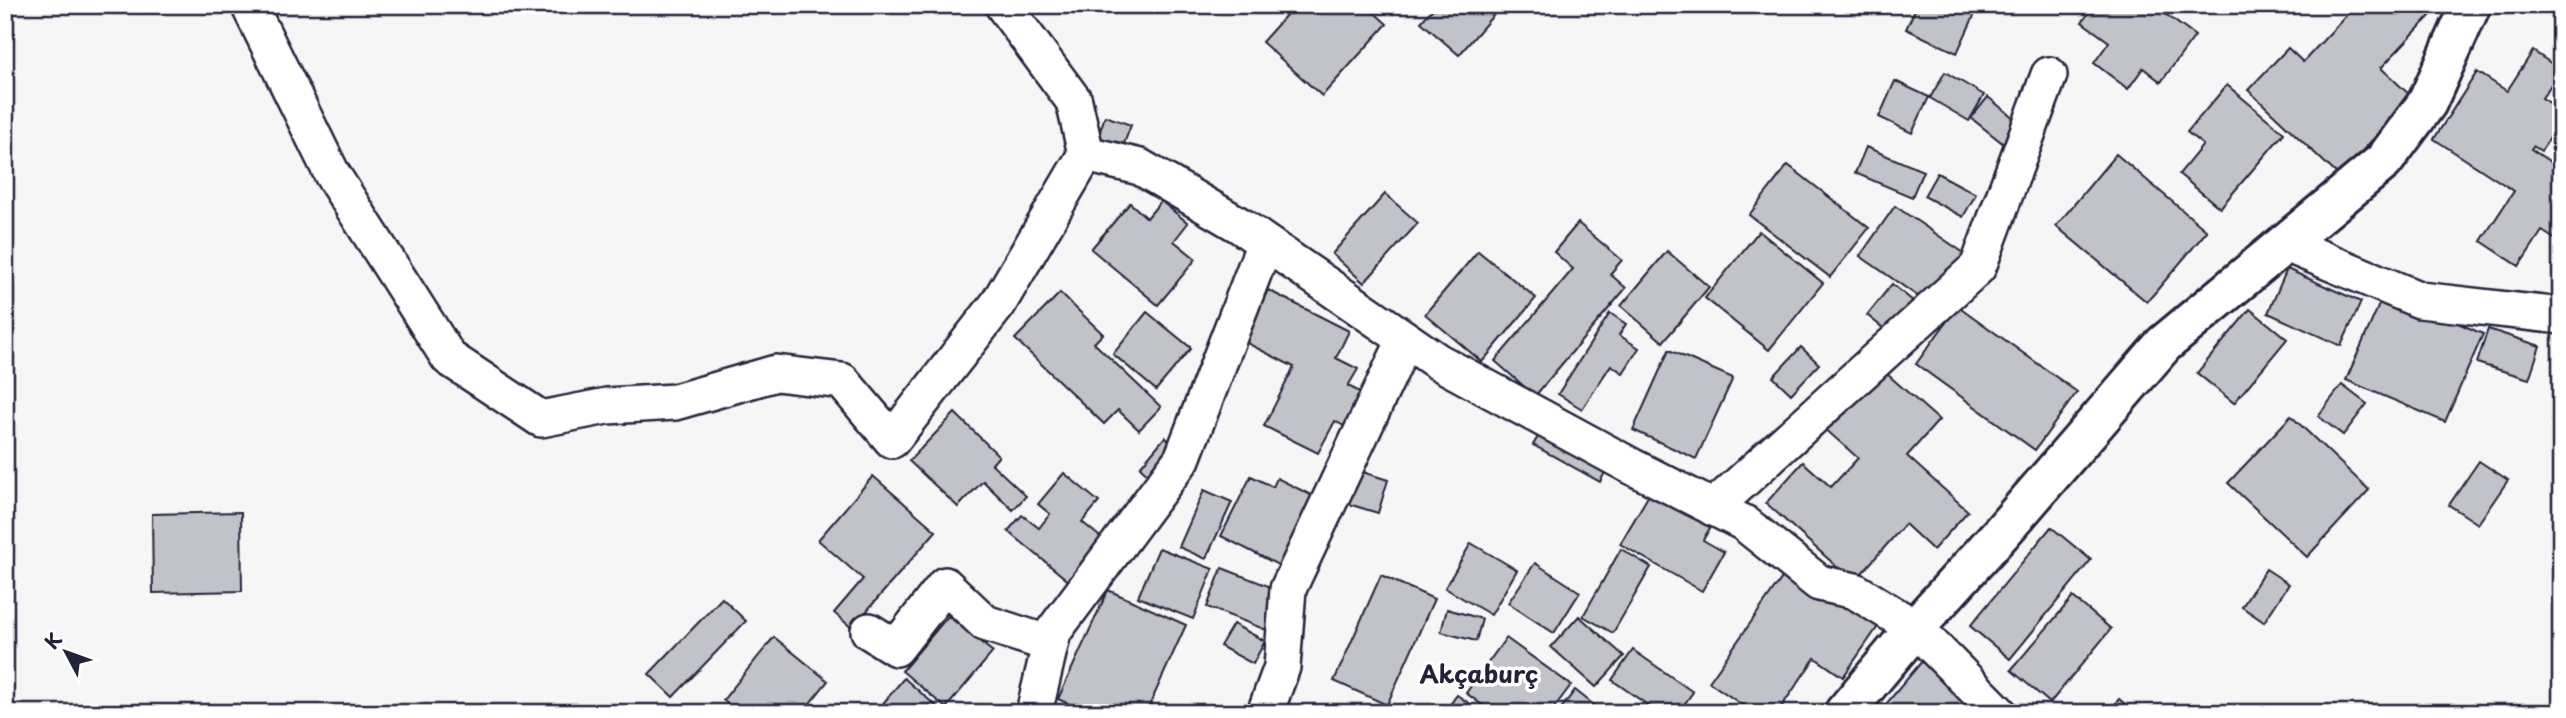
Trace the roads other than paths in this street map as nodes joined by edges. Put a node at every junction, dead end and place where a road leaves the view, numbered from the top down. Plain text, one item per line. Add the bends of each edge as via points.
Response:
1 (249, 5) edge
2 (1003, 5) edge
3 (2471, 5) edge
4 (2049, 75) dead end
5 (1086, 154) junction
6 (1265, 243) junction
7 (2284, 243) junction
8 (2561, 316) edge
9 (1405, 340) junction
10 (1713, 508) junction
11 (1914, 628) junction
12 (869, 631) dead end
13 (1050, 645) junction
14 (1034, 713) edge
15 (1265, 713) edge
16 (1844, 713) edge
17 (1999, 713) edge

1 - 5 street via 332,174 449,358 541,419 607,406 675,402 776,373 842,381 892,440 998,304
2 - 5 street via 1074,101
3 - 7 street via 2427,103 2384,161
4 - 10 street via 1978,267
5 - 6 street via 1140,167
6 - 9 street
6 - 13 street via 1182,459 1053,632
7 - 8 street via 2420,300
7 - 11 street via 2164,344
9 - 10 street via 1437,362
9 - 15 street via 1288,589 1282,667
10 - 11 street via 1744,523 1819,583 1856,591
11 - 16 street
11 - 17 street
12 - 13 street via 896,648 945,585 985,623
13 - 14 street

